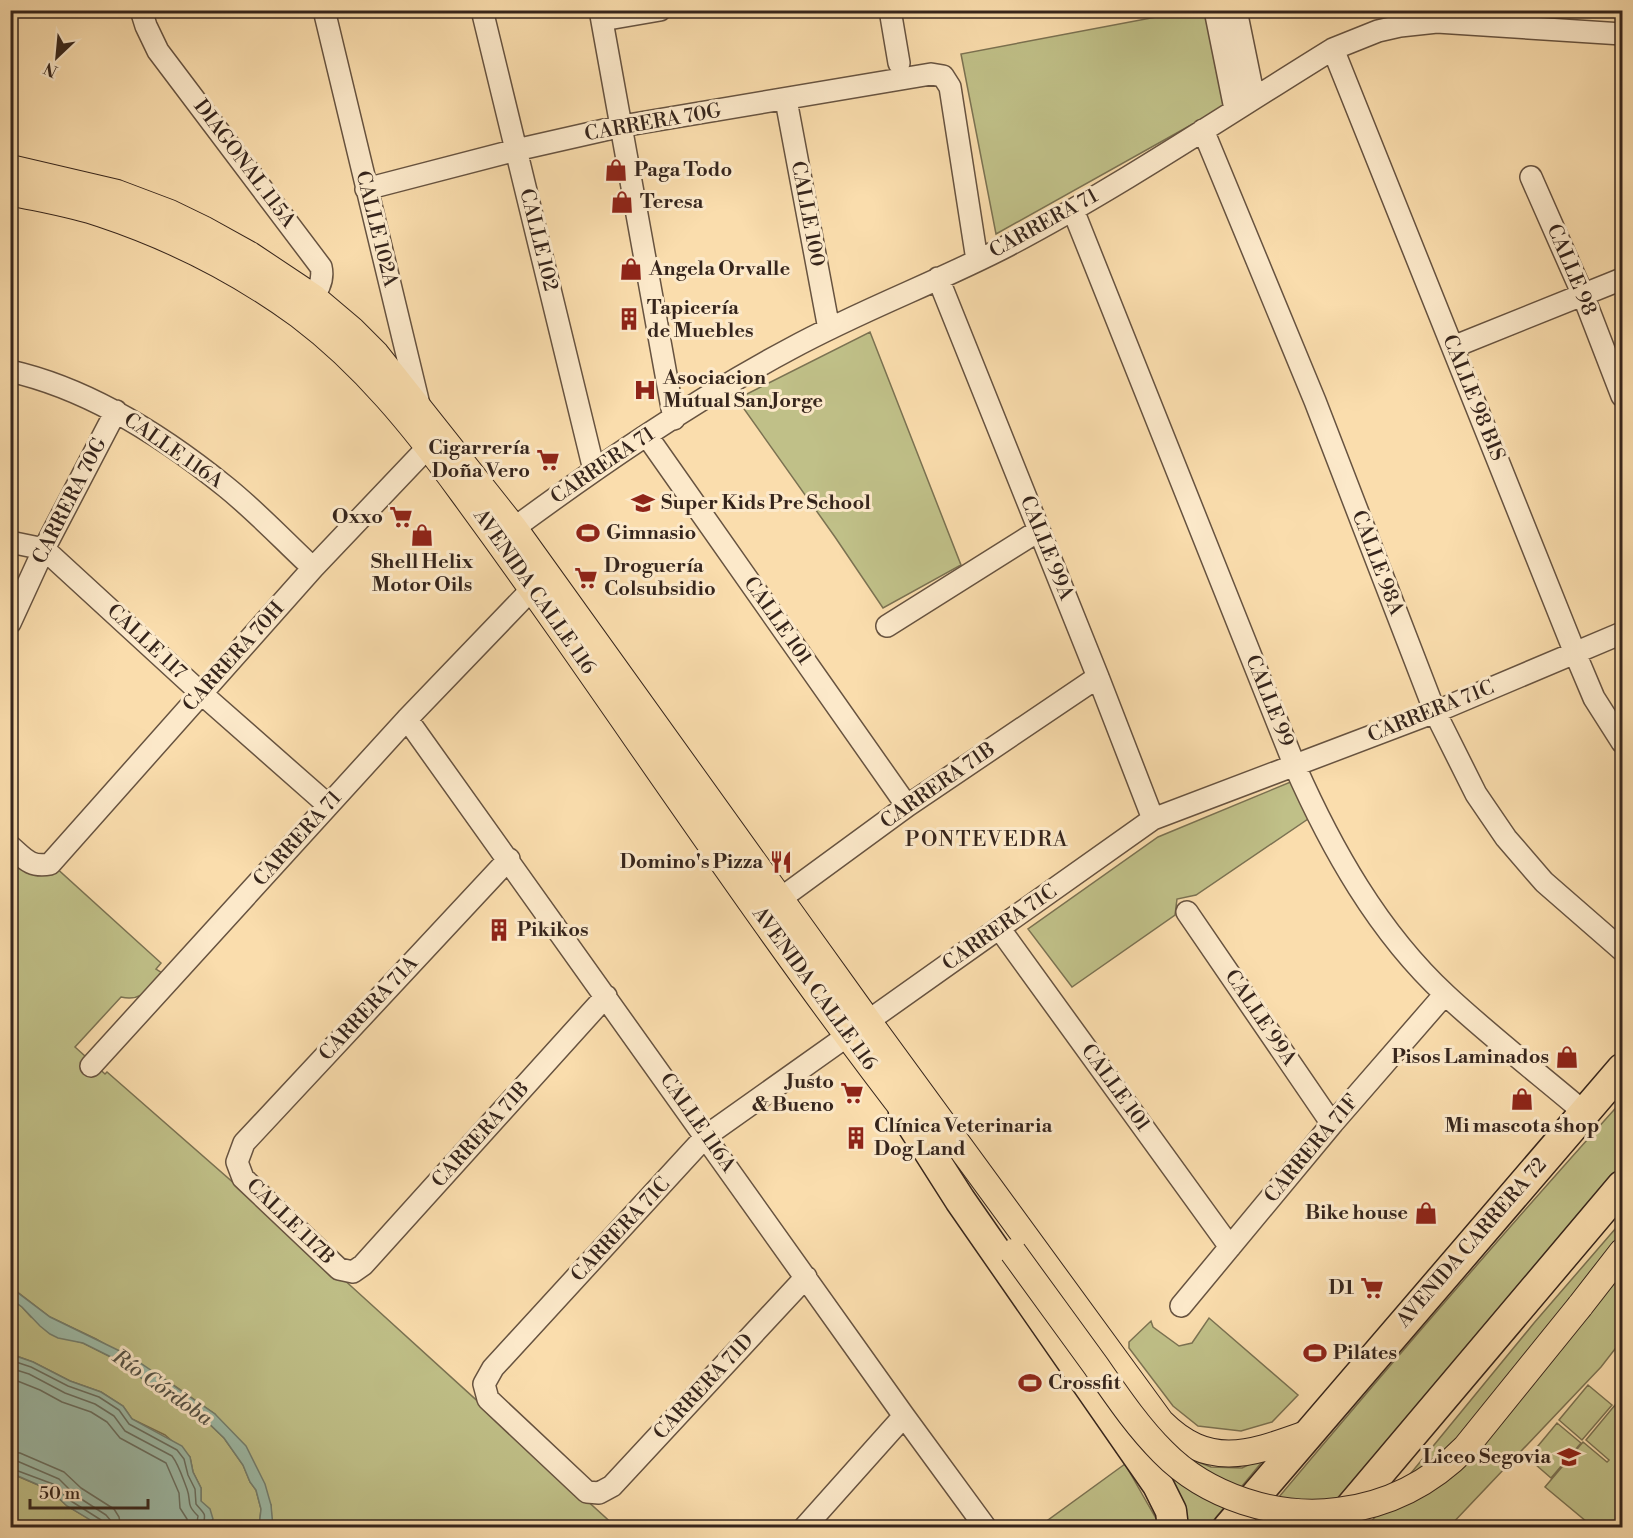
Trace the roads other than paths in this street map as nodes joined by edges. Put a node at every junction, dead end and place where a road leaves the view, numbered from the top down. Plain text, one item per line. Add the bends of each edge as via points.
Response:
1 (141, 10) edge
2 (324, 10) edge
3 (482, 10) edge
4 (660, 10) edge
5 (890, 10) edge
6 (1215, 10) edge
7 (1236, 10) edge
8 (601, 15) edge
9 (1509, 19) edge
10 (1623, 34) edge
11 (1333, 49) junction
12 (899, 63) dead end
13 (1254, 98) junction
14 (786, 100) junction
15 (1235, 109) junction
16 (622, 126) junction
17 (1203, 130) junction
18 (516, 150) junction
19 (10, 168) edge
20 (1531, 177) dead end
21 (366, 189) junction
22 (10, 192) edge
23 (1073, 210) junction
24 (977, 260) junction
25 (938, 278) junction
26 (1623, 279) edge
27 (1583, 295) junction
28 (306, 306) junction
29 (829, 329) junction
30 (1453, 347) junction
31 (10, 371) edge
32 (1623, 396) edge
33 (418, 407) junction
34 (116, 411) junction
35 (674, 419) junction
36 (647, 436) junction
37 (429, 446) junction
38 (594, 470) junction
39 (1038, 531) junction
40 (506, 534) junction
41 (10, 542) edge
42 (44, 549) junction
43 (313, 568) junction
44 (532, 589) junction
45 (10, 623) edge
46 (887, 626) dead end
47 (1623, 633) edge
48 (1575, 653) junction
49 (1098, 677) junction
50 (202, 694) junction
51 (1435, 712) junction
52 (408, 719) junction
53 (1623, 742) edge
54 (1294, 764) junction
55 (328, 805) junction
56 (908, 806) junction
57 (1153, 819) junction
58 (10, 846) edge
59 (509, 859) junction
60 (780, 899) junction
61 (1187, 912) dead end
62 (999, 928) junction
63 (1623, 950) edge
64 (1445, 994) junction
65 (606, 996) junction
66 (868, 1021) junction
67 (846, 1037) junction
68 (92, 1066) dead end
69 (1623, 1069) edge
70 (1623, 1082) edge
71 (904, 1112) junction
72 (1585, 1113) junction
73 (1332, 1124) junction
74 (706, 1136) junction
75 (237, 1162) joint
76 (1623, 1186) edge
77 (1230, 1247) junction
78 (1623, 1252) edge
79 (353, 1272) joint
80 (806, 1277) junction
81 (1181, 1306) dead end
82 (904, 1416) junction
83 (1306, 1434) junction
84 (599, 1493) joint
85 (804, 1527) edge
86 (986, 1527) edge
87 (1173, 1527) edge
88 (1228, 1527) edge
89 (1333, 1527) edge

1 - 28 street, DIAGONAL 115A via 158,51 321,267 320,286
2 - 21 street, CALLE 102A
3 - 18 street, CALLE 102
4 - 8 street
5 - 12 street
6 - 15 street
7 - 13 street
8 - 16 street
9 - 10 street, CARRERA 71
9 - 11 street, CARRERA 71 via 1400,26
11 - 13 street, CARRERA 71
11 - 30 street, CALLE 98 BIS
13 - 15 street, CARRERA 71
14 - 16 street, CARRERA 70G
14 - 24 street, CARRERA 70G via 931,74 943,76 950,87
14 - 29 street, CALLE 100
15 - 17 street, CARRERA 71
16 - 18 street, CARRERA 70G
16 - 35 street
17 - 23 street, CARRERA 71
17 - 51 street, CALLE 98A via 1315,401
18 - 21 street, CARRERA 70G
18 - 38 street, CALLE 102
19 - 28 main road, AVENIDA CALLE 116 via 107,190 170,213 250,255
20 - 27 street, CALLE 98
21 - 33 street, CALLE 102A
22 - 28 main road, AVENIDA CALLE 116 via 100,213
23 - 24 street, CARRERA 71
23 - 54 street, CALLE 99
24 - 25 street, CARRERA 71
25 - 29 street, CARRERA 71
25 - 39 street, CALLE 99A
26 - 27 street
27 - 30 street
27 - 32 street, CALLE 98
28 - 33 main road, AVENIDA CALLE 116 via 352,330
28 - 37 main road, AVENIDA CALLE 116
29 - 35 street, CARRERA 71 via 753,369
30 - 48 street, CALLE 98 BIS
31 - 34 street, CALLE 116A via 36,377
33 - 37 street, CALLE 102A
33 - 40 main road, AVENIDA CALLE 116
34 - 42 street, CARRERA 70G
34 - 43 street, CALLE 116A via 227,488
35 - 36 street, CARRERA 71
36 - 38 street, CARRERA 71
36 - 56 street, CALLE 101
37 - 40 main road, AVENIDA CALLE 116
37 - 43 street, CARRERA 70H
38 - 40 street, CARRERA 71
39 - 46 street
39 - 49 street, CALLE 99A
40 - 44 main road, AVENIDA CALLE 116
40 - 60 main road, AVENIDA CALLE 116
41 - 42 street
42 - 45 street, CARRERA 70G
42 - 50 street, CALLE 117
43 - 50 street, CARRERA 70H
44 - 52 street, CARRERA 71
44 - 67 main road, AVENIDA CALLE 116
47 - 48 street, CARRERA 71C
48 - 51 street, CARRERA 71C
48 - 53 street, CALLE 98 BIS via 1594,698
49 - 56 street, CARRERA 71B
49 - 57 street, CALLE 99A
50 - 55 street, CALLE 117
50 - 58 street, CARRERA 70H via 50,864 30,863
51 - 54 street, CARRERA 71C
51 - 63 street, CALLE 98A via 1476,794 1506,838 1544,882
52 - 55 street, CARRERA 71
52 - 59 street, CALLE 116A
54 - 57 street, CARRERA 71C
54 - 64 street, CALLE 99 via 1347,871 1399,944
55 - 68 street, CARRERA 71
56 - 60 street, CARRERA 71B
57 - 62 street, CARRERA 71C
59 - 65 street, CALLE 116A
59 - 75 street, CARRERA 71A via 244,1143
60 - 66 main road, AVENIDA CALLE 116
61 - 73 street, CALLE 99A
62 - 66 street, CARRERA 71C
62 - 77 street, CALLE 101
64 - 72 street, CALLE 99
64 - 73 street, CARRERA 71F
65 - 74 street, CALLE 116A
65 - 79 street, CARRERA 71B
66 - 67 street, CARRERA 71C
66 - 83 main road, AVENIDA CALLE 116 via 1169,1430 1200,1450 1222,1454 1268,1448
67 - 71 main road, AVENIDA CALLE 116
67 - 74 street, CARRERA 71C
69 - 72 highway, AVENIDA CARRERA 72
70 - 72 highway
71 - 78 main road, AVENIDA CALLE 116, bridge via 1013,1252 1137,1424 1182,1469 1212,1488 1261,1506 1325,1513 1351,1509 1395,1497 1451,1462
71 - 87 highway via 960,1200 1158,1485 1171,1511
72 - 83 highway, AVENIDA CARRERA 72
73 - 77 street, CARRERA 71F
74 - 80 street, CALLE 116A
74 - 84 street, CARRERA 71C via 493,1368 484,1384 488,1398 587,1492
75 - 79 street, CALLE 117B via 243,1178 331,1262 339,1269
76 - 89 highway
77 - 81 street, CARRERA 71F
80 - 82 street, CALLE 116A
80 - 84 street, CARRERA 71D via 612,1486
82 - 85 street
82 - 86 street, CALLE 116A
83 - 88 highway, AVENIDA CARRERA 72

